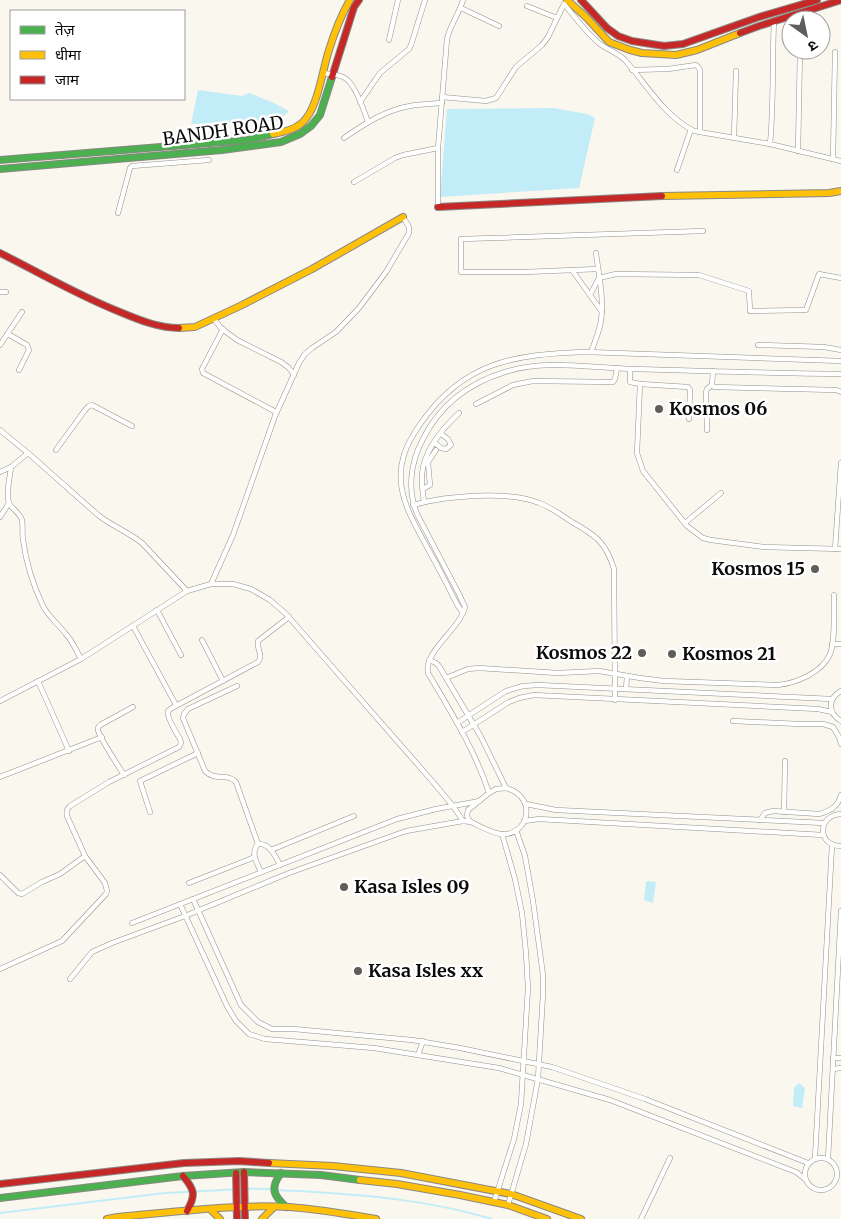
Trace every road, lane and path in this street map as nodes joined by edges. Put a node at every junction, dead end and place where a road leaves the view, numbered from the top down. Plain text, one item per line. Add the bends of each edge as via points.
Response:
1 (350, 0) edge
2 (359, 0) edge
3 (398, 0) edge
4 (425, 0) edge
5 (463, 0) edge
6 (581, 0) edge
7 (816, 0) edge
8 (841, 0) edge
9 (565, 1) edge
10 (528, 6) dead end
11 (461, 8) junction
12 (557, 18) junction
13 (774, 21) junction
14 (499, 26) dead end
15 (388, 40) dead end
16 (835, 52) dead end
17 (800, 60) edge
18 (632, 70) junction
19 (736, 71) dead end
20 (323, 73) junction
21 (333, 75) junction
22 (442, 100) junction
23 (360, 102) junction
24 (368, 122) junction
25 (691, 129) junction
26 (700, 132) junction
27 (344, 138) dead end
28 (734, 138) junction
29 (770, 144) junction
30 (438, 148) junction
31 (798, 151) junction
32 (833, 159) junction
33 (0, 160) edge
34 (209, 160) dead end
35 (841, 161) edge
36 (0, 169) edge
37 (677, 170) dead end
38 (354, 182) dead end
39 (841, 191) edge
40 (438, 207) joint
41 (118, 214) dead end
42 (403, 217) joint
43 (702, 231) dead end
44 (0, 253) edge
45 (596, 253) dead end
46 (598, 269) junction
47 (572, 270) junction
48 (600, 278) junction
49 (841, 278) edge
50 (0, 292) edge
51 (6, 292) dead end
52 (590, 295) junction
53 (22, 312) dead end
54 (602, 312) junction
55 (214, 319) junction
56 (223, 329) junction
57 (8, 334) junction
58 (0, 345) edge
59 (758, 345) dead end
60 (841, 350) edge
61 (591, 352) junction
62 (529, 356) junction
63 (841, 362) edge
64 (527, 367) junction
65 (617, 368) junction
66 (630, 369) junction
67 (19, 370) dead end
68 (712, 371) junction
69 (841, 374) edge
70 (294, 375) junction
71 (640, 384) junction
72 (712, 385) junction
73 (841, 392) edge
74 (476, 404) dead end
75 (276, 412) junction
76 (459, 413) dead end
77 (689, 419) dead end
78 (132, 426) dead end
79 (0, 430) edge
80 (707, 430) dead end
81 (441, 434) junction
82 (434, 443) junction
83 (56, 450) dead end
84 (436, 450) dead end
85 (28, 453) junction
86 (841, 463) edge
87 (12, 467) junction
88 (0, 472) edge
89 (423, 489) junction
90 (721, 493) dead end
91 (424, 502) junction
92 (9, 503) junction
93 (413, 505) junction
94 (0, 516) edge
95 (684, 523) junction
96 (835, 549) junction
97 (841, 549) edge
98 (210, 584) junction
99 (187, 591) junction
100 (834, 594) dead end
101 (156, 610) junction
102 (464, 613) junction
103 (288, 617) junction
104 (133, 626) junction
105 (202, 640) dead end
106 (832, 644) junction
107 (841, 644) edge
108 (181, 654) dead end
109 (81, 659) junction
110 (429, 660) junction
111 (615, 674) junction
112 (627, 676) junction
113 (446, 678) junction
114 (38, 681) junction
115 (223, 681) junction
116 (237, 686) dead end
117 (615, 689) junction
118 (626, 690) junction
119 (841, 691) edge
120 (832, 699) junction
121 (614, 700) junction
122 (0, 701) edge
123 (176, 705) junction
124 (133, 707) dead end
125 (832, 712) junction
126 (468, 715) junction
127 (733, 721) dead end
128 (841, 721) edge
129 (457, 723) junction
130 (474, 724) junction
131 (462, 732) junction
132 (102, 738) junction
133 (841, 744) edge
134 (68, 750) junction
135 (198, 753) junction
136 (785, 761) dead end
137 (124, 775) junction
138 (0, 777) edge
139 (506, 788) junction
140 (489, 793) junction
141 (841, 795) edge
142 (480, 801) junction
143 (526, 804) junction
144 (453, 806) junction
145 (150, 812) dead end
146 (784, 812) junction
147 (841, 814) edge
148 (354, 816) dead end
149 (760, 820) junction
150 (463, 821) junction
151 (524, 821) junction
152 (471, 822) junction
153 (824, 823) junction
154 (516, 830) junction
155 (502, 834) junction
156 (823, 835) junction
157 (258, 844) junction
158 (832, 845) junction
159 (841, 846) edge
160 (272, 850) junction
161 (85, 856) junction
162 (255, 857) junction
163 (280, 865) junction
164 (261, 872) junction
165 (0, 875) edge
166 (189, 883) dead end
167 (193, 899) junction
168 (180, 904) junction
169 (198, 911) junction
170 (841, 911) edge
171 (185, 916) junction
172 (132, 923) dead end
173 (0, 969) edge
174 (70, 979) dead end
175 (422, 1042) junction
176 (418, 1055) junction
177 (833, 1058) junction
178 (841, 1058) edge
179 (524, 1061) junction
180 (539, 1064) junction
181 (841, 1068) edge
182 (833, 1069) junction
183 (523, 1075) junction
184 (538, 1079) junction
185 (670, 1158) dead end
186 (815, 1158) junction
187 (828, 1159) junction
188 (808, 1163) junction
189 (236, 1172) junction
190 (244, 1172) junction
191 (281, 1173) junction
192 (183, 1176) junction
193 (805, 1179) junction
194 (0, 1184) edge
195 (497, 1192) junction
196 (511, 1194) junction
197 (0, 1198) edge
198 (494, 1202) junction
199 (508, 1205) junction
200 (241, 1207) junction
201 (274, 1207) junction
202 (286, 1207) junction
203 (210, 1209) junction
204 (187, 1210) junction
205 (107, 1219) edge
206 (220, 1219) edge
207 (237, 1219) edge
208 (245, 1219) edge
209 (262, 1219) edge
210 (376, 1219) edge
211 (547, 1219) edge
212 (580, 1219) edge
213 (641, 1219) edge

1 - 20 street, BANDH ROAD via 329,49
2 - 21 street, BANDH ROAD
3 - 15 street
4 - 23 street via 411,45 380,73
5 - 11 street
6 - 7 street via 618,36 664,46 683,44
8 - 13 street
9 - 12 street
9 - 13 street via 586,17 609,42 630,50 656,54 676,55 697,50
9 - 18 street via 594,39 622,58
10 - 12 street
11 - 14 street
11 - 22 street via 448,32
12 - 22 street via 548,37 516,67 496,98 486,101
13 - 29 street
16 - 32 street
17 - 31 street
18 - 25 street via 678,122
18 - 26 street via 698,66
19 - 28 street
20 - 21 street
20 - 33 street, BANDH ROAD via 313,108 302,123 290,130 247,140
21 - 23 street via 348,80
21 - 36 street, BANDH ROAD via 320,115 300,134 281,142
22 - 24 street via 395,110
22 - 30 street
23 - 24 street
24 - 27 street
25 - 26 street
25 - 37 street
26 - 28 street
28 - 29 street
29 - 31 street
30 - 38 street via 395,158
30 - 40 street
31 - 32 street
32 - 35 street
34 - 41 street via 132,166
39 - 40 street
42 - 55 street
42 - 70 street via 409,232 386,272 348,322 305,354
43 - 47 street via 461,239 461,272
44 - 55 street via 99,304 134,318 175,328 195,327
45 - 46 street
46 - 47 street
46 - 48 street
47 - 52 street
48 - 49 street via 616,274 700,275 749,291 750,311 806,310 820,274
48 - 52 street
48 - 54 street
50 - 51 street
52 - 54 street
53 - 57 street
54 - 61 street
55 - 56 street
56 - 70 street via 242,344 282,362
56 - 75 street via 202,369 203,373
57 - 58 street
57 - 67 street via 29,350
59 - 60 street
61 - 62 street
61 - 63 street
62 - 64 street
62 - 102 street via 483,368 447,392 412,434 401,464 409,513
64 - 65 street via 587,365
64 - 93 street via 483,380 464,391 439,416 417,450 411,490
65 - 66 street
65 - 74 street via 613,382 533,381 513,385
66 - 68 street
66 - 71 street via 630,382
68 - 69 street
68 - 72 street
70 - 75 street
71 - 77 street via 688,387
71 - 95 street via 638,460
72 - 73 street
72 - 80 street via 706,392
75 - 98 street via 233,535
76 - 81 street
78 - 83 street via 88,406
79 - 85 street
81 - 82 street
81 - 82 street via 451,445 444,449
82 - 89 street via 423,467
84 - 89 street via 428,462 430,485
85 - 87 street
85 - 99 street via 98,516 142,543
86 - 96 street
87 - 88 street
87 - 92 street
89 - 91 street
90 - 95 street
91 - 93 street
91 - 111 street via 466,496 520,498 550,508 600,540 614,569
92 - 94 street
92 - 109 street via 22,520 30,572 43,605
93 - 102 street via 459,594
95 - 96 street via 710,540 764,547
96 - 97 street
98 - 99 street
98 - 103 street via 233,584 251,589 270,600
99 - 101 street
100 - 106 street
101 - 104 street
101 - 108 street
102 - 110 street
103 - 115 street via 258,641 261,659 258,662
103 - 144 street
104 - 109 street
104 - 123 street
105 - 115 street
106 - 107 street
106 - 112 street via 827,660 805,678 790,684 664,681
109 - 114 street
110 - 113 street via 436,662
110 - 129 street via 428,673
111 - 112 street
111 - 113 street via 473,668
111 - 117 street
112 - 118 street
113 - 126 street
114 - 122 street
114 - 134 street
115 - 123 street
116 - 135 street via 188,709 184,714
117 - 118 street
117 - 121 street
117 - 126 street via 523,686 506,692
118 - 120 street
119 - 120 street
120 - 125 street
121 - 125 street
121 - 130 street via 534,695 509,702
123 - 137 street via 167,713 180,739 179,747
124 - 132 street via 98,726
125 - 128 street
126 - 129 street
126 - 130 street
127 - 133 street via 823,724 833,727
129 - 131 street
130 - 131 street
130 - 139 street
131 - 140 street
132 - 134 street
132 - 137 street
134 - 138 street
135 - 145 street via 140,781
135 - 157 street via 205,771 211,776 228,777 236,782
136 - 146 street
137 - 161 street via 70,806 66,812
139 - 140 street
139 - 143 street via 514,790
140 - 142 street
141 - 146 street via 837,805 825,813
142 - 144 street
142 - 152 street via 468,810
143 - 149 street via 556,810
143 - 151 street
144 - 150 street
144 - 163 street via 397,818
146 - 149 street via 768,812
147 - 153 street via 834,814
148 - 160 street
149 - 153 street
150 - 152 street
150 - 169 street via 406,831 289,873
151 - 154 street
151 - 156 street via 539,819
152 - 155 street
153 - 156 street
154 - 155 street
154 - 180 street via 529,874 543,975
155 - 179 street via 522,913 526,953 528,988
156 - 158 street
157 - 160 street via 263,843
157 - 162 street
158 - 159 street
158 - 186 street
160 - 163 street
161 - 165 street via 60,874 22,894
161 - 173 street via 105,883 106,894 62,941
162 - 164 street
162 - 166 street
163 - 164 street
164 - 167 street
167 - 168 street
167 - 169 street
168 - 171 street
168 - 172 street
169 - 171 street
169 - 175 street via 241,1005 258,1022 272,1028
170 - 177 street
171 - 174 street via 92,952
171 - 176 street via 236,1021 249,1034 265,1039
175 - 176 street
175 - 179 street
176 - 183 street
177 - 178 street
177 - 182 street
179 - 180 street
179 - 183 street
180 - 184 street
180 - 188 street via 645,1099
181 - 182 street
182 - 187 street
183 - 184 street
183 - 195 street via 514,1139
184 - 193 street via 610,1100 796,1172
184 - 196 street via 526,1144
185 - 213 street
186 - 187 street
186 - 188 street
187 - 193 street via 836,1168 836,1181 832,1186 813,1189
188 - 193 street
189 - 190 street
189 - 192 street
189 - 200 street
190 - 191 street
190 - 200 street
191 - 198 street via 388,1183
191 - 202 street via 274,1183 274,1192
192 - 197 street
192 - 204 street via 194,1194
194 - 195 street via 239,1161 370,1169
195 - 196 street
195 - 198 street
196 - 199 street
196 - 212 street
198 - 199 street
199 - 211 street
200 - 201 street
200 - 203 street
200 - 207 street
200 - 208 street
201 - 202 street
201 - 209 street
202 - 210 street
203 - 204 street
203 - 206 street
204 - 205 street

